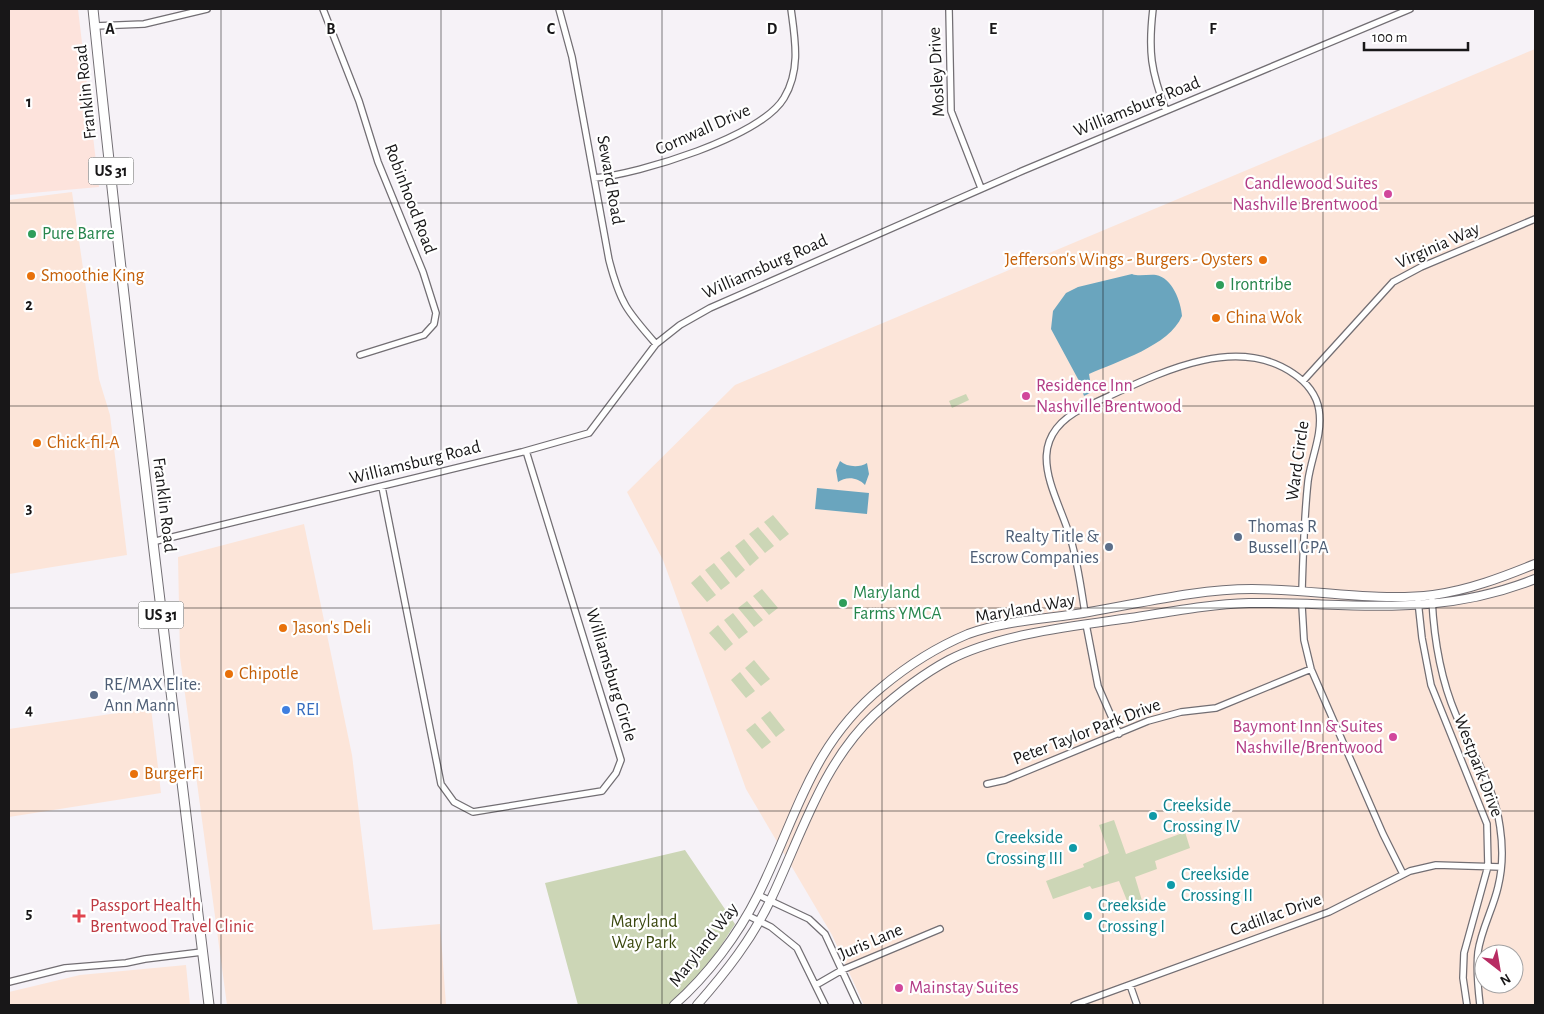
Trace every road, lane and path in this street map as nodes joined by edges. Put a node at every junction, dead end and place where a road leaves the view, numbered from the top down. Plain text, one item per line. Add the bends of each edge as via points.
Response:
1 (93, 9) edge
2 (207, 9) edge
3 (323, 9) edge
4 (559, 9) edge
5 (791, 9) edge
6 (950, 9) edge
7 (1153, 9) edge
8 (1408, 9) edge
9 (95, 26) junction
10 (1166, 111) junction
11 (594, 178) junction
12 (981, 188) junction
13 (1535, 220) edge
14 (656, 344) junction
15 (360, 355) dead end
16 (1303, 381) junction
17 (526, 451) junction
18 (382, 487) junction
19 (152, 542) junction
20 (1535, 564) edge
21 (1535, 579) edge
22 (1302, 592) junction
23 (1418, 594) junction
24 (1432, 595) junction
25 (1418, 605) junction
26 (1432, 605) junction
27 (1302, 606) junction
28 (1085, 613) junction
29 (1086, 624) junction
30 (970, 634) junction
31 (975, 649) junction
32 (1311, 669) junction
33 (847, 720) junction
34 (859, 732) junction
35 (1119, 734) junction
36 (810, 777) junction
37 (823, 784) junction
38 (986, 784) dead end
39 (1488, 790) junction
40 (1476, 795) junction
41 (1488, 866) junction
42 (1501, 867) junction
43 (1403, 874) junction
44 (758, 895) junction
45 (770, 901) junction
46 (747, 915) junction
47 (760, 922) junction
48 (940, 928) dead end
49 (202, 952) junction
50 (842, 970) junction
51 (9, 982) edge
52 (816, 985) junction
53 (1130, 985) junction
54 (209, 1005) edge
55 (674, 1005) edge
56 (697, 1005) edge
57 (825, 1005) edge
58 (858, 1005) edge
59 (1074, 1005) edge
60 (1137, 1005) edge
61 (1467, 1005) edge
62 (1480, 1005) edge

1 - 9 main road, Franklin Road / US 31
2 - 9 street via 144,24
3 - 15 street, Robinhood Road via 436,313 434,324 424,335
4 - 11 street, Seward Road via 572,57
5 - 11 street, Cornwall Drive via 796,55 794,74 784,99 771,114 753,126 671,162
6 - 12 street, Mosley Drive via 951,111
7 - 10 street via 1150,57 1153,76
8 - 10 street, Williamsburg Road
9 - 19 main road, Franklin Road / US 31
10 - 12 street, Williamsburg Road
11 - 14 street, Seward Road via 617,293 626,310
12 - 14 street, Williamsburg Road via 710,308
13 - 16 street, Virginia Way via 1421,267 1393,282
14 - 17 street, Williamsburg Road via 590,433
16 - 22 street, Ward Circle via 1317,402 1320,425 1308,482
16 - 28 street, Ward Circle via 1284,368 1262,360 1212,358 1183,365 1083,408 1065,420 1050,444 1047,474 1071,541
17 - 18 street, Williamsburg Road
17 - 18 street, Williamsburg Circle via 621,760 616,773 602,791 473,812 454,802 441,784
18 - 19 street, Williamsburg Road
19 - 49 main road, Franklin Road / US 31
20 - 24 main road, Maryland Way via 1472,587
21 - 26 main road, Maryland Way via 1476,598
22 - 23 main road, Maryland Way
22 - 27 main road
22 - 28 main road, Maryland Way via 1217,590
23 - 24 main road, Maryland Way
23 - 25 street, Westpark Drive
24 - 26 street, Westpark Drive
25 - 26 main road, Maryland Way
25 - 27 main road, Maryland Way
25 - 40 street, Westpark Drive via 1431,685
26 - 39 street, Westpark Drive via 1444,681
27 - 29 main road, Maryland Way via 1212,605
27 - 32 street via 1304,640
28 - 29 main road
28 - 30 main road, Maryland Way via 1027,620
29 - 31 main road, Maryland Way
29 - 35 street via 1098,686
30 - 31 main road
30 - 33 main road, Maryland Way via 933,652 890,680
31 - 34 main road, Maryland Way via 909,685
32 - 35 street, Peter Taylor Park Drive via 1216,708 1181,712 1148,721
32 - 43 street
33 - 34 main road
33 - 36 main road, Maryland Way
34 - 37 main road, Maryland Way
35 - 38 street, Peter Taylor Park Drive via 1005,780
36 - 37 main road
36 - 44 main road, Maryland Way
37 - 45 main road, Maryland Way
39 - 40 street
39 - 42 street, Westpark Drive via 1500,824
40 - 41 street, Westpark Drive via 1486,824
41 - 42 street, Cadillac Drive
41 - 43 street, Cadillac Drive via 1429,866
41 - 61 street, Westpark Drive via 1464,953
42 - 62 street, Westpark Drive via 1498,888 1478,951
43 - 53 street, Cadillac Drive via 1329,912
44 - 45 street
44 - 46 main road, Maryland Way
45 - 47 main road, Maryland Way
45 - 50 street via 809,919 825,934
46 - 47 street
46 - 55 main road, Maryland Way via 721,953
47 - 52 street via 797,948
47 - 56 main road, Maryland Way via 733,964
48 - 50 street, Juris Lane
49 - 51 street via 145,958 126,964 65,968
49 - 54 main road, Franklin Road / US 31
50 - 52 street, Juris Lane
50 - 58 street
52 - 57 street
53 - 59 street, Cadillac Drive
53 - 60 street

